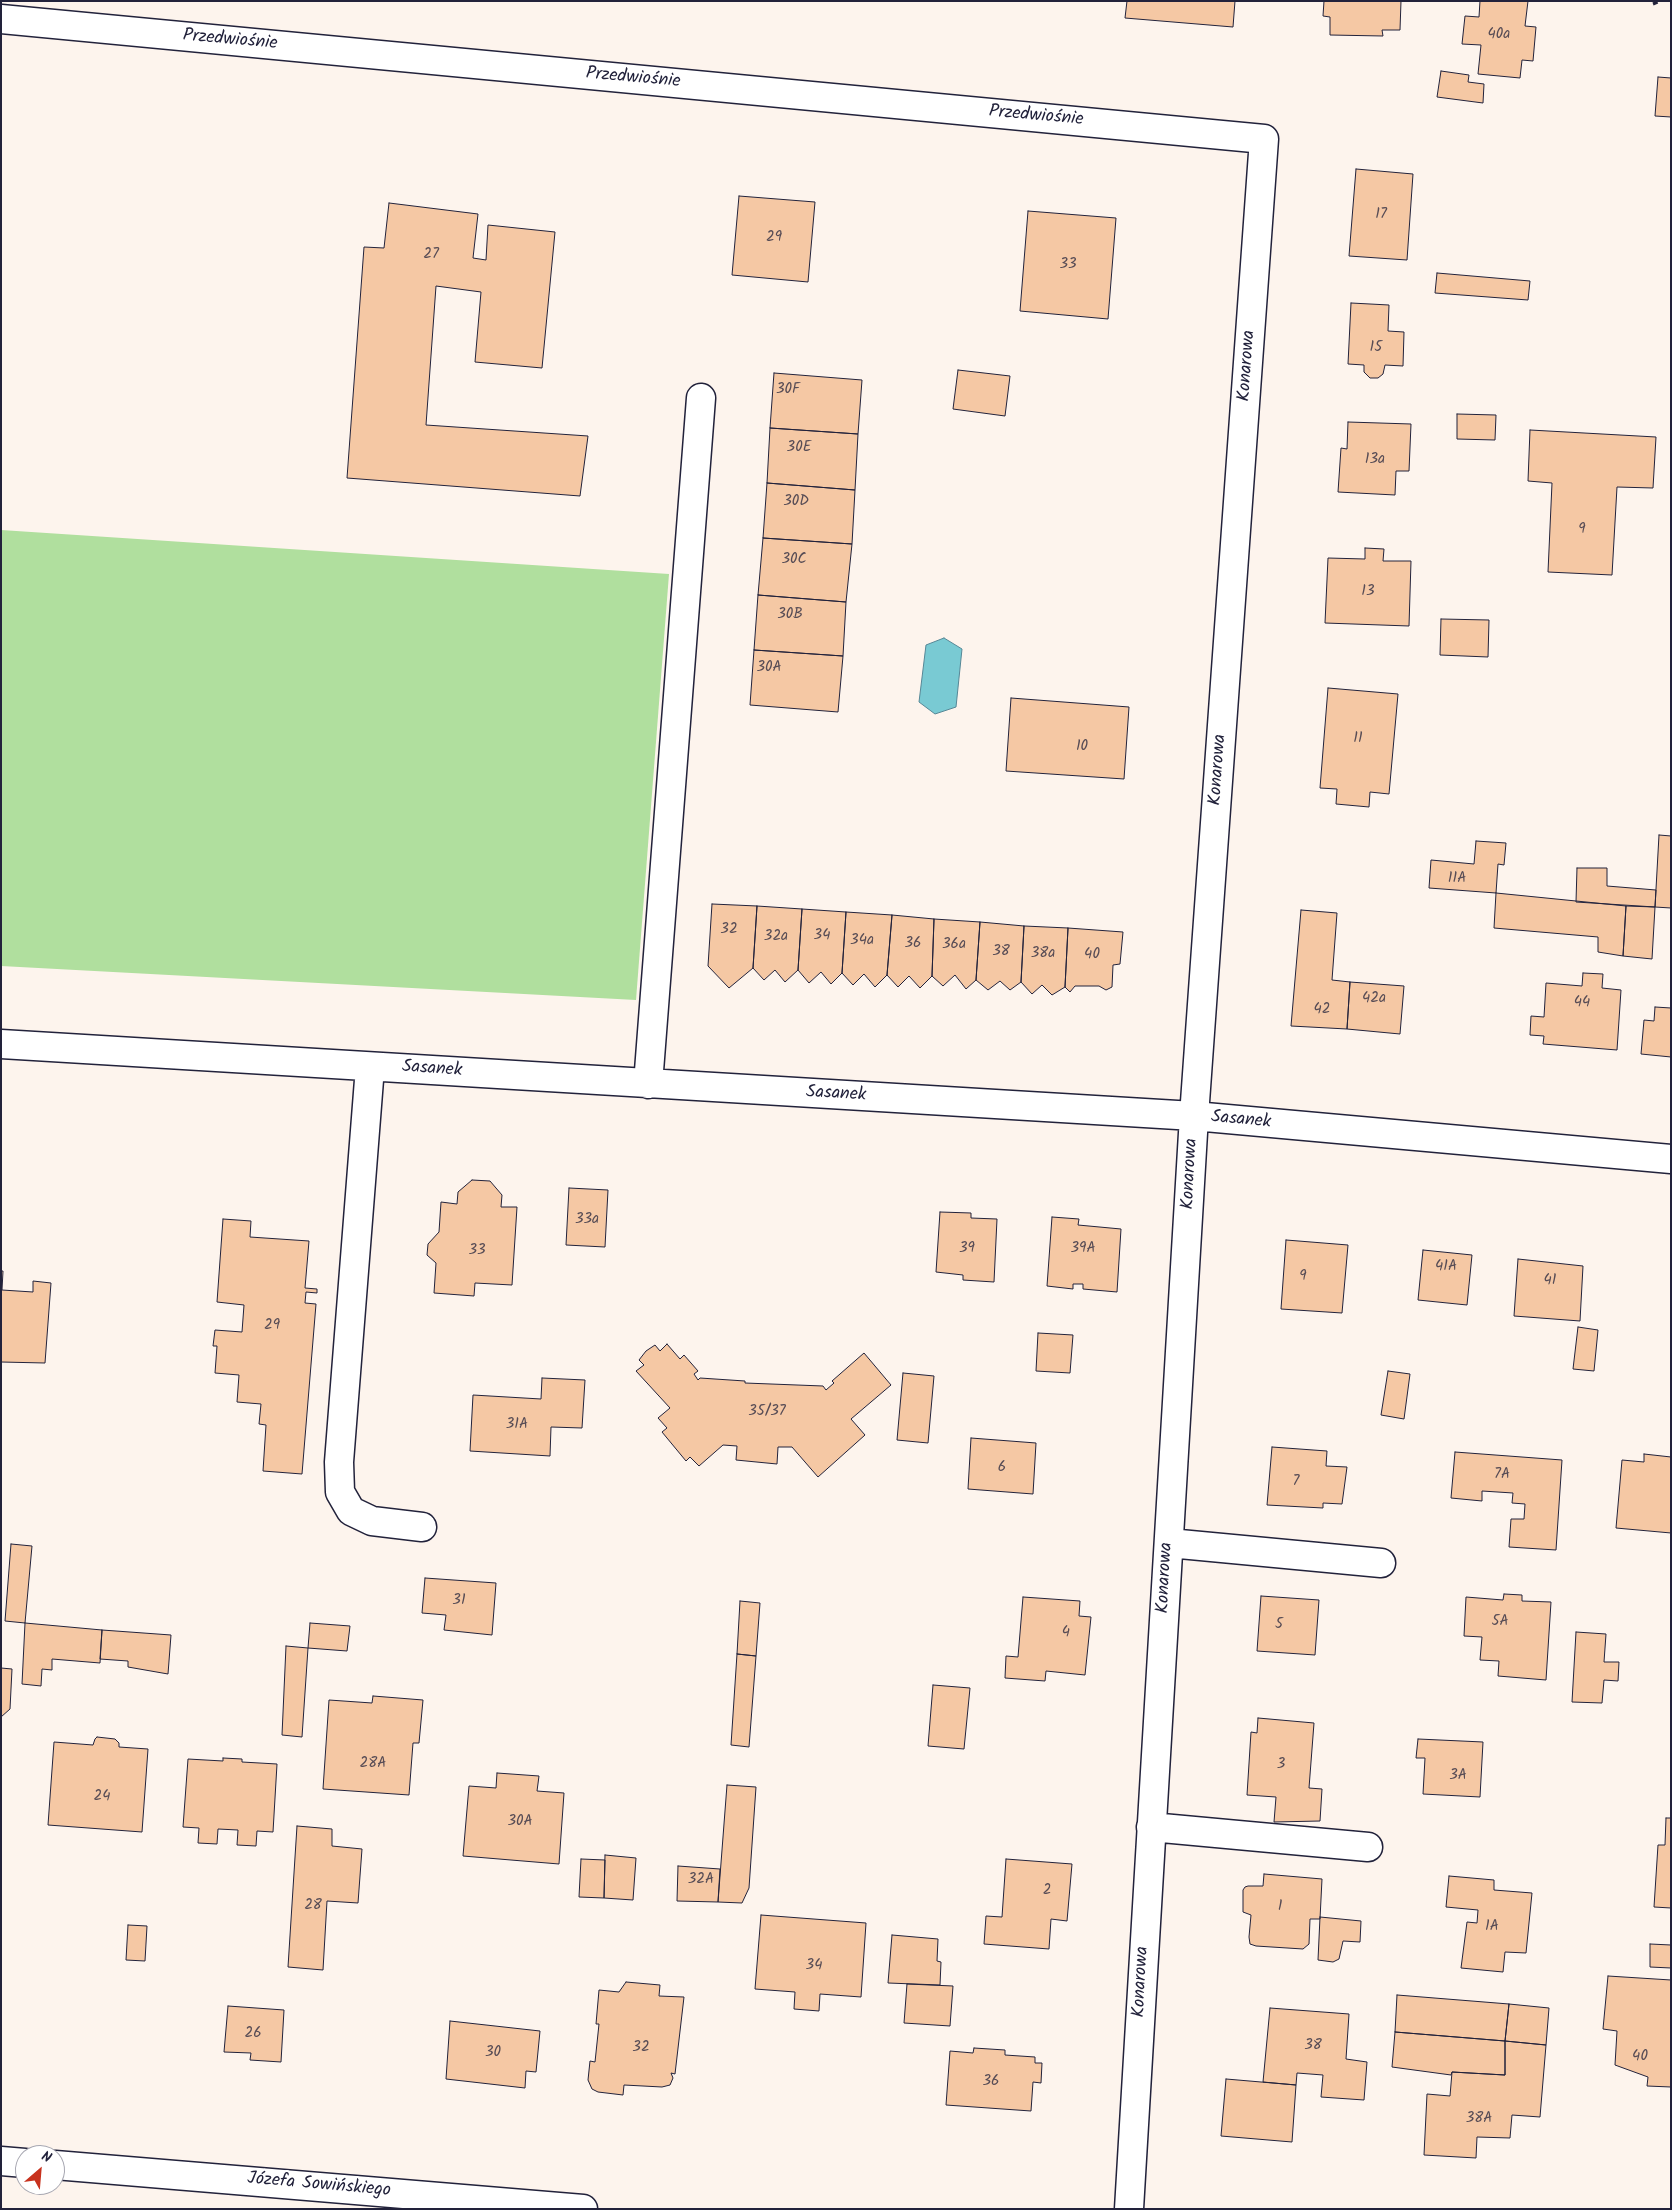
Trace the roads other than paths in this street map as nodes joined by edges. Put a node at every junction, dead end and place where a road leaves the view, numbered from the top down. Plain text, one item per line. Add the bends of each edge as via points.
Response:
1 (1, 19) edge
2 (1264, 139) joint
3 (701, 398) dead end
4 (1, 1044) edge
5 (370, 1067) junction
6 (648, 1084) junction
7 (1194, 1116) junction
8 (1671, 1159) edge
9 (422, 1527) dead end
10 (1168, 1543) junction
11 (1381, 1563) dead end
12 (1151, 1827) junction
13 (1368, 1847) dead end
14 (1, 2161) edge
15 (15, 2162) edge
16 (65, 2166) edge
17 (342, 2199) edge
18 (583, 2209) edge
19 (1128, 2209) edge

1 - 2 street, Przedwiośnie
2 - 7 street, Konarowa
3 - 6 street
4 - 5 street, Sasanek
5 - 6 street, Sasanek
5 - 9 street via 339,1462 340,1492 350,1511 372,1521
6 - 7 street, Sasanek
7 - 8 street, Sasanek
7 - 10 street, Konarowa
10 - 11 street
10 - 12 street, Konarowa
12 - 13 street
12 - 19 street, Konarowa
14 - 15 street
16 - 17 street, Józefa Sowińskiego
17 - 18 street, Józefa Sowińskiego

